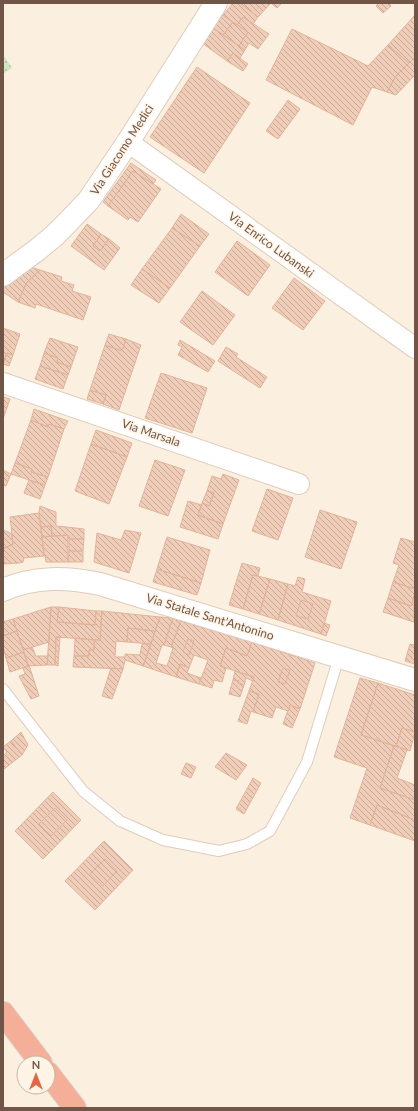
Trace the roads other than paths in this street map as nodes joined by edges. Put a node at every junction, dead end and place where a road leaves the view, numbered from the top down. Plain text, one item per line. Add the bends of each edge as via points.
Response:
1 (216, 3) edge
2 (128, 142) junction
3 (3, 275) edge
4 (415, 348) edge
5 (3, 383) edge
6 (299, 484) dead end
7 (3, 590) edge
8 (338, 656) junction
9 (415, 680) edge
10 (3, 689) edge
11 (3, 1013) edge
12 (35, 1055) edge
13 (56, 1083) edge
14 (75, 1108) edge

1 - 2 street, Via Giacomo Medici
2 - 3 street, Via Giacomo Medici via 89,200 74,217 37,250
2 - 4 street, Via Enrico Lubanski
5 - 6 street, Via Marsala
7 - 8 street, Via Statale Sant'Antonino via 21,583 52,579 70,578 95,582
8 - 9 street, Via Statale Sant'Antonino
8 - 10 lane via 307,762 270,831 247,844 218,851 163,840 120,821 83,791
11 - 12 highway
13 - 14 highway

